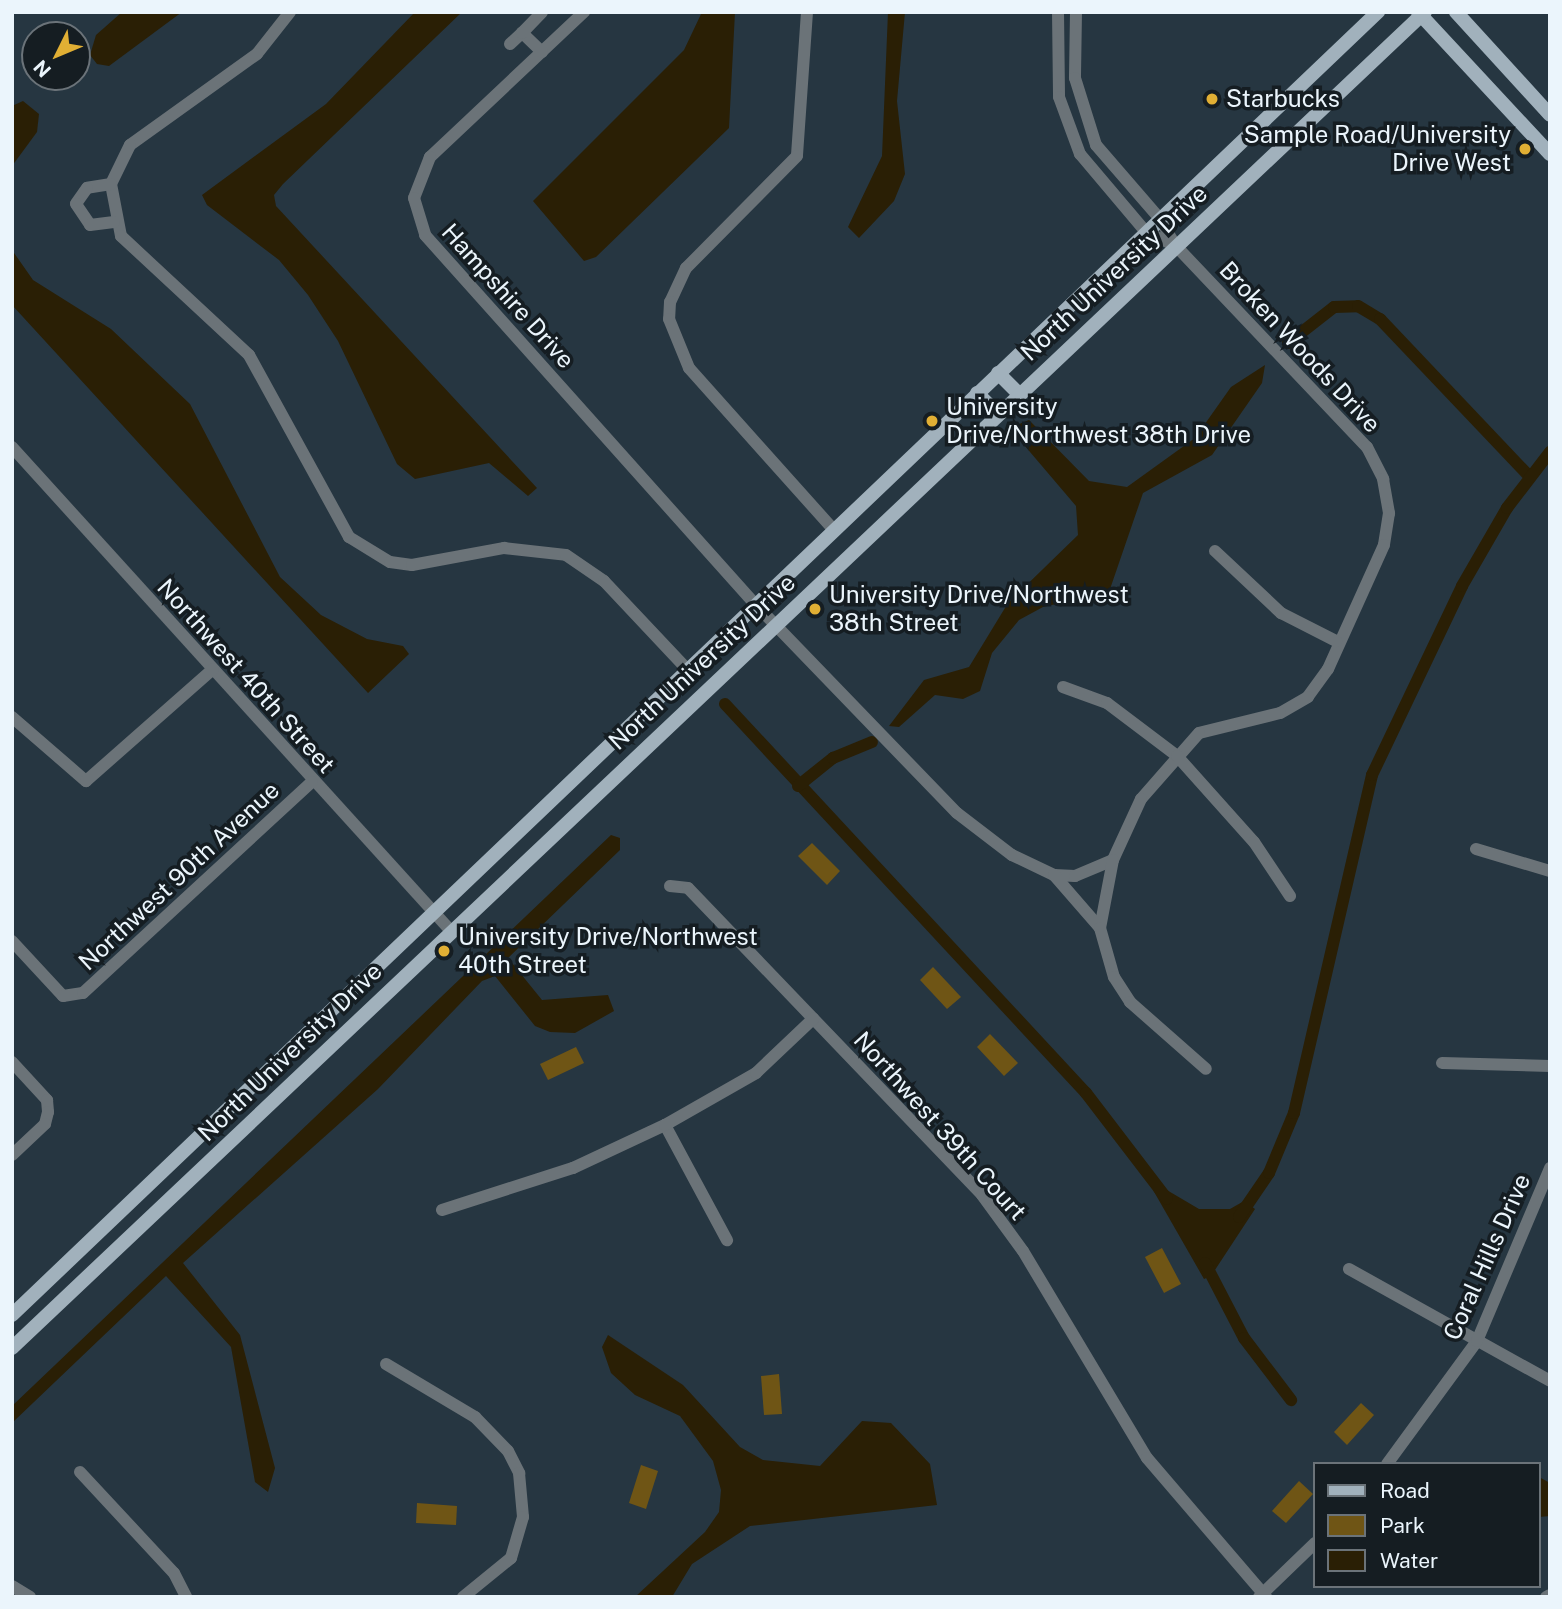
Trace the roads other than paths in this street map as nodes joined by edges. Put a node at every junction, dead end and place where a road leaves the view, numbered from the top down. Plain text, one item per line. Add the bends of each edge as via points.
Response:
1 (290, 12) edge
2 (542, 12) edge
3 (584, 12) edge
4 (807, 12) edge
5 (1058, 12) edge
6 (1076, 12) edge
7 (1378, 12) edge
8 (1456, 12) edge
9 (1421, 14) edge
10 (522, 33) junction
11 (510, 44) dead end
12 (542, 52) junction
13 (1056, 75) junction
14 (1075, 78) junction
15 (1550, 115) edge
16 (1549, 153) edge
17 (1122, 180) junction
18 (111, 184) junction
19 (1109, 192) junction
20 (1160, 219) junction
21 (114, 222) junction
22 (1146, 232) junction
23 (1175, 246) junction
24 (998, 373) junction
25 (977, 393) junction
26 (1019, 394) junction
27 (998, 414) junction
28 (12, 447) edge
29 (834, 530) junction
30 (1215, 551) dead end
31 (756, 605) junction
32 (775, 625) junction
33 (1336, 641) junction
34 (213, 669) junction
35 (688, 670) junction
36 (1063, 687) dead end
37 (12, 717) edge
38 (1177, 755) junction
39 (312, 782) junction
40 (1476, 849) dead end
41 (1113, 860) junction
42 (1550, 871) edge
43 (1054, 874) junction
44 (670, 886) dead end
45 (1290, 896) dead end
46 (435, 914) junction
47 (1100, 928) junction
48 (450, 932) junction
49 (12, 941) edge
50 (813, 1019) junction
51 (12, 1062) edge
52 (1442, 1063) dead end
53 (1550, 1066) edge
54 (1206, 1069) dead end
55 (665, 1125) junction
56 (12, 1155) edge
57 (1550, 1168) edge
58 (442, 1210) dead end
59 (727, 1240) dead end
60 (1349, 1269) dead end
61 (12, 1315) edge
62 (1477, 1341) junction
63 (12, 1348) edge
64 (386, 1364) dead end
65 (1550, 1381) edge
66 (1388, 1462) edge
67 (80, 1472) dead end
68 (1314, 1544) edge
69 (12, 1586) edge
70 (1263, 1596) edge
71 (30, 1597) edge
72 (186, 1597) edge
73 (463, 1597) edge

1 - 18 street via 257,54 130,145
2 - 10 street
3 - 12 street, Hampshire Drive
4 - 29 street via 797,156 686,268 670,302 669,319 689,368
5 - 13 street, Broken Woods Drive
6 - 14 street, Broken Woods Drive
7 - 20 main road, North University Drive
8 - 15 main road
9 - 16 main road
9 - 23 main road, North University Drive
10 - 11 street
10 - 12 street
12 - 31 street, Hampshire Drive via 430,158 418,177 417,220
13 - 14 street
13 - 19 street, Broken Woods Drive via 1068,130
14 - 17 street, Broken Woods Drive via 1088,130
17 - 19 street
17 - 20 street, Broken Woods Drive
18 - 21 street
18 - 21 street via 87,188 76,205 89,225
19 - 22 street, Broken Woods Drive
20 - 22 main road, North University Drive
20 - 23 street, Broken Woods Drive
21 - 35 street via 121,236 249,355 349,537 390,562 412,565 504,548 566,555 604,580
22 - 23 street, Broken Woods Drive
22 - 24 main road, North University Drive
23 - 26 main road, North University Drive
23 - 33 street, Broken Woods Drive via 1367,447 1383,479 1389,513 1384,545
24 - 25 main road, North University Drive
24 - 26 main road
25 - 27 main road
25 - 29 main road, North University Drive
26 - 27 main road, North University Drive
27 - 32 main road, North University Drive
28 - 34 street, Northwest 40th Street
29 - 31 main road, North University Drive
30 - 33 street via 1281,613
31 - 32 street, Hampshire Drive
31 - 35 main road, North University Drive
32 - 43 street, Hampshire Drive via 982,835
32 - 48 main road, North University Drive
33 - 38 street, Broken Woods Drive via 1328,669 1308,696 1280,713 1221,723
34 - 37 street via 86,781
34 - 39 street, Northwest 40th Street
35 - 46 main road, North University Drive
36 - 38 street via 1107,703
38 - 41 street, Broken Woods Drive via 1141,799
38 - 45 street via 1254,842
39 - 46 street, Northwest 40th Street
39 - 49 street, Northwest 90th Avenue via 83,993 63,996
40 - 42 street
41 - 43 street via 1075,876
41 - 47 street, Broken Woods Drive
43 - 47 street
44 - 50 street, Northwest 39th Court via 688,888
46 - 48 street, Northwest 40th Street
46 - 61 main road, North University Drive
47 - 54 street via 1114,977 1130,1002
48 - 63 main road, North University Drive
50 - 55 street via 756,1073
50 - 70 street, Northwest 39th Court via 982,1195 1023,1251 1147,1458
51 - 56 street via 47,1100 48,1112 45,1124
52 - 53 street
55 - 58 street via 573,1168
55 - 59 street
57 - 62 street, Coral Hills Drive
60 - 62 street
62 - 65 street
62 - 66 street, Coral Hills Drive
64 - 73 street via 475,1417 508,1451 519,1473 523,1517 511,1558
67 - 72 street via 174,1573
68 - 70 street
69 - 71 street

